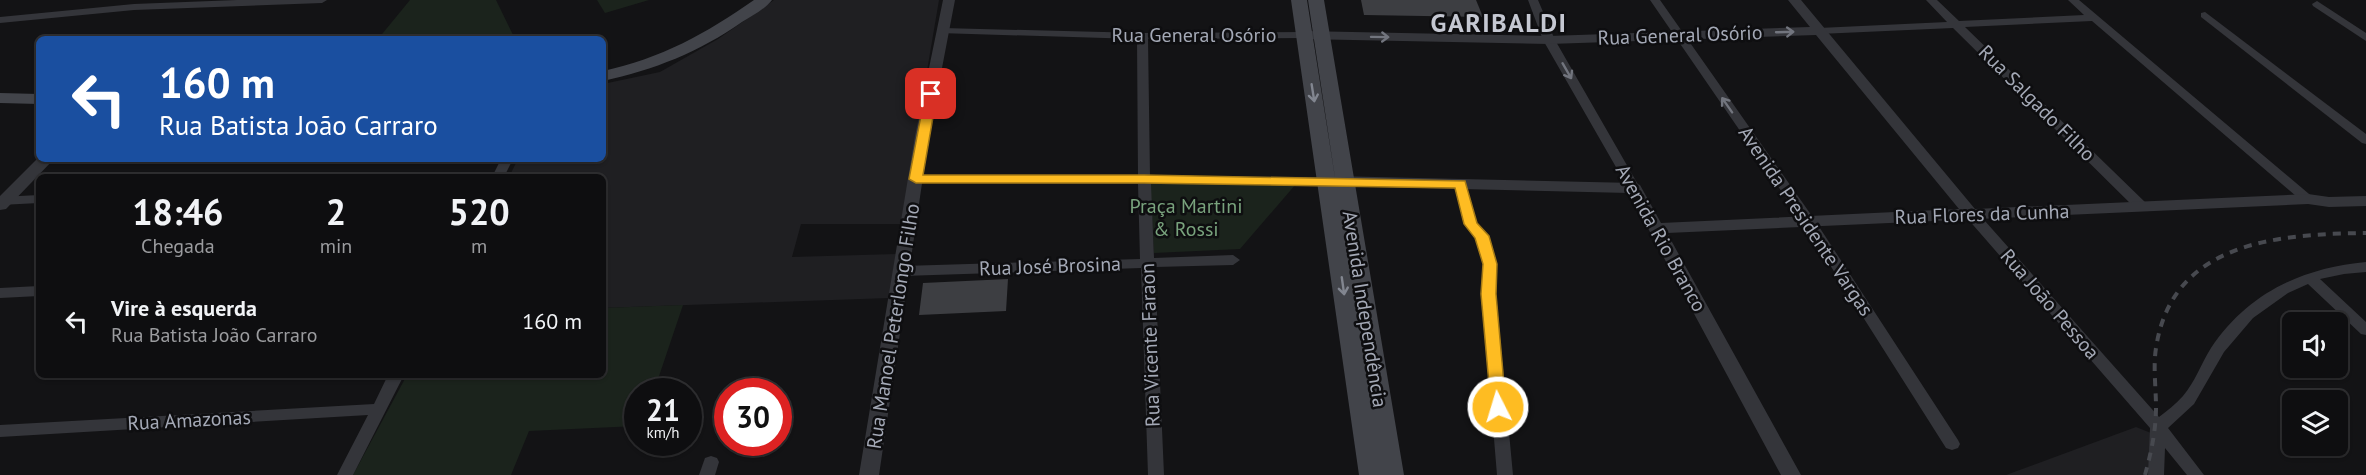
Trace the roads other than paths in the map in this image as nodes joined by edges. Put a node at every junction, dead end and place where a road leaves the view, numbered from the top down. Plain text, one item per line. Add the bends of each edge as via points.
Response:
1 (118, 0) edge
2 (322, 0) edge
3 (748, 0) edge
4 (764, 0) edge
5 (949, 0) edge
6 (1299, 0) edge
7 (1316, 0) edge
8 (1533, 0) edge
9 (1655, 0) edge
10 (1794, 0) edge
11 (1931, 0) edge
12 (2073, 0) edge
13 (236, 2) edge
14 (2317, 4) dead end
15 (108, 9) junction
16 (2205, 15) dead end
17 (2093, 18) junction
18 (0, 20) edge
19 (1957, 25) junction
20 (943, 31) junction
21 (1820, 31) junction
22 (1679, 35) junction
23 (1142, 36) junction
24 (1312, 36) junction
25 (2366, 38) edge
26 (1550, 40) junction
27 (606, 67) edge
28 (606, 75) edge
29 (0, 88) edge
30 (36, 89) edge
31 (0, 98) edge
32 (36, 99) edge
33 (2366, 140) edge
34 (43, 162) edge
35 (916, 179) junction
36 (1144, 179) junction
37 (1336, 181) junction
38 (1460, 184) junction
39 (1634, 188) junction
40 (2366, 192) edge
41 (2319, 198) junction
42 (36, 199) edge
43 (2366, 201) edge
44 (1, 202) edge
45 (2142, 207) junction
46 (1972, 214) junction
47 (1809, 222) junction
48 (1656, 228) junction
49 (1233, 260) dead end
50 (1147, 263) junction
51 (2366, 267) edge
52 (903, 271) junction
53 (2309, 277) junction
54 (36, 291) edge
55 (0, 293) edge
56 (2366, 330) edge
57 (394, 378) edge
58 (379, 409) junction
59 (2158, 428) junction
60 (0, 431) edge
61 (1952, 444) dead end
62 (2194, 472) edge
63 (345, 475) edge
64 (869, 475) edge
65 (1155, 475) edge
66 (1371, 475) edge
67 (1392, 475) edge
68 (1504, 475) edge
69 (1791, 475) edge
70 (2156, 475) edge

1 - 15 street
2 - 13 street
3 - 27 main road via 699,34 660,54
4 - 28 main road via 722,31 664,61
5 - 20 street, Rua Manoel Peterlongo Filho
6 - 24 main road, Avenida Independência
7 - 24 main road, Avenida Independência
8 - 26 street, Avenida Rio Branco
9 - 22 street, Avenida Presidente Vargas
10 - 21 street, Rua João Pessoa
11 - 19 street, Rua Salgado Filho
12 - 17 street
13 - 15 street
14 - 25 street
15 - 18 street
16 - 33 street
17 - 19 street, Rua General Osório
17 - 41 street
19 - 21 street, Rua General Osório
19 - 45 street, Rua Salgado Filho
20 - 23 street, Rua General Osório
20 - 35 street, Rua Manoel Peterlongo Filho
22 -> 21 street, Rua General Osório
21 - 46 street, Rua João Pessoa
22 - 26 street, Rua General Osório
47 -> 22 street, Avenida Presidente Vargas
23 - 24 street, Rua General Osório
23 - 36 street, Rua Vicente Faraon
24 -> 26 street, Rua General Osório
24 - 37 main road, Avenida Independência
26 -> 39 street, Avenida Rio Branco
29 - 30 main road
31 - 32 main road
34 - 44 street
35 - 36 street
35 - 52 street, Rua Manoel Peterlongo Filho
36 - 37 street
36 - 50 street, Rua Vicente Faraon
37 - 38 street
37 -> 66 main road, Avenida Independência
37 - 67 main road, Avenida Independência
38 - 39 street
38 - 68 street via 1471,224 1482,236 1490,264
39 - 48 street, Avenida Rio Branco
40 - 41 street
41 - 43 street
41 - 45 street, Rua Flores da Cunha
42 - 44 street
45 - 46 street, Rua Flores da Cunha
46 - 47 street, Rua Flores da Cunha
46 - 59 street, Rua João Pessoa
47 - 48 street, Rua Flores da Cunha
47 - 61 street, Avenida Presidente Vargas
48 - 69 street, Avenida Rio Branco
49 - 50 street, Rua José Brosina
50 - 52 street, Rua José Brosina
50 - 65 street, Rua Vicente Faraon
51 - 53 street
52 - 64 street, Rua Manoel Peterlongo Filho
53 - 56 street
53 - 59 street via 2287,286 2249,312 2219,348 2189,399
54 - 55 street
57 - 58 street
58 - 60 street, Rua Amazonas
58 - 63 street
59 - 62 street, Rua João Pessoa
59 - 70 street

